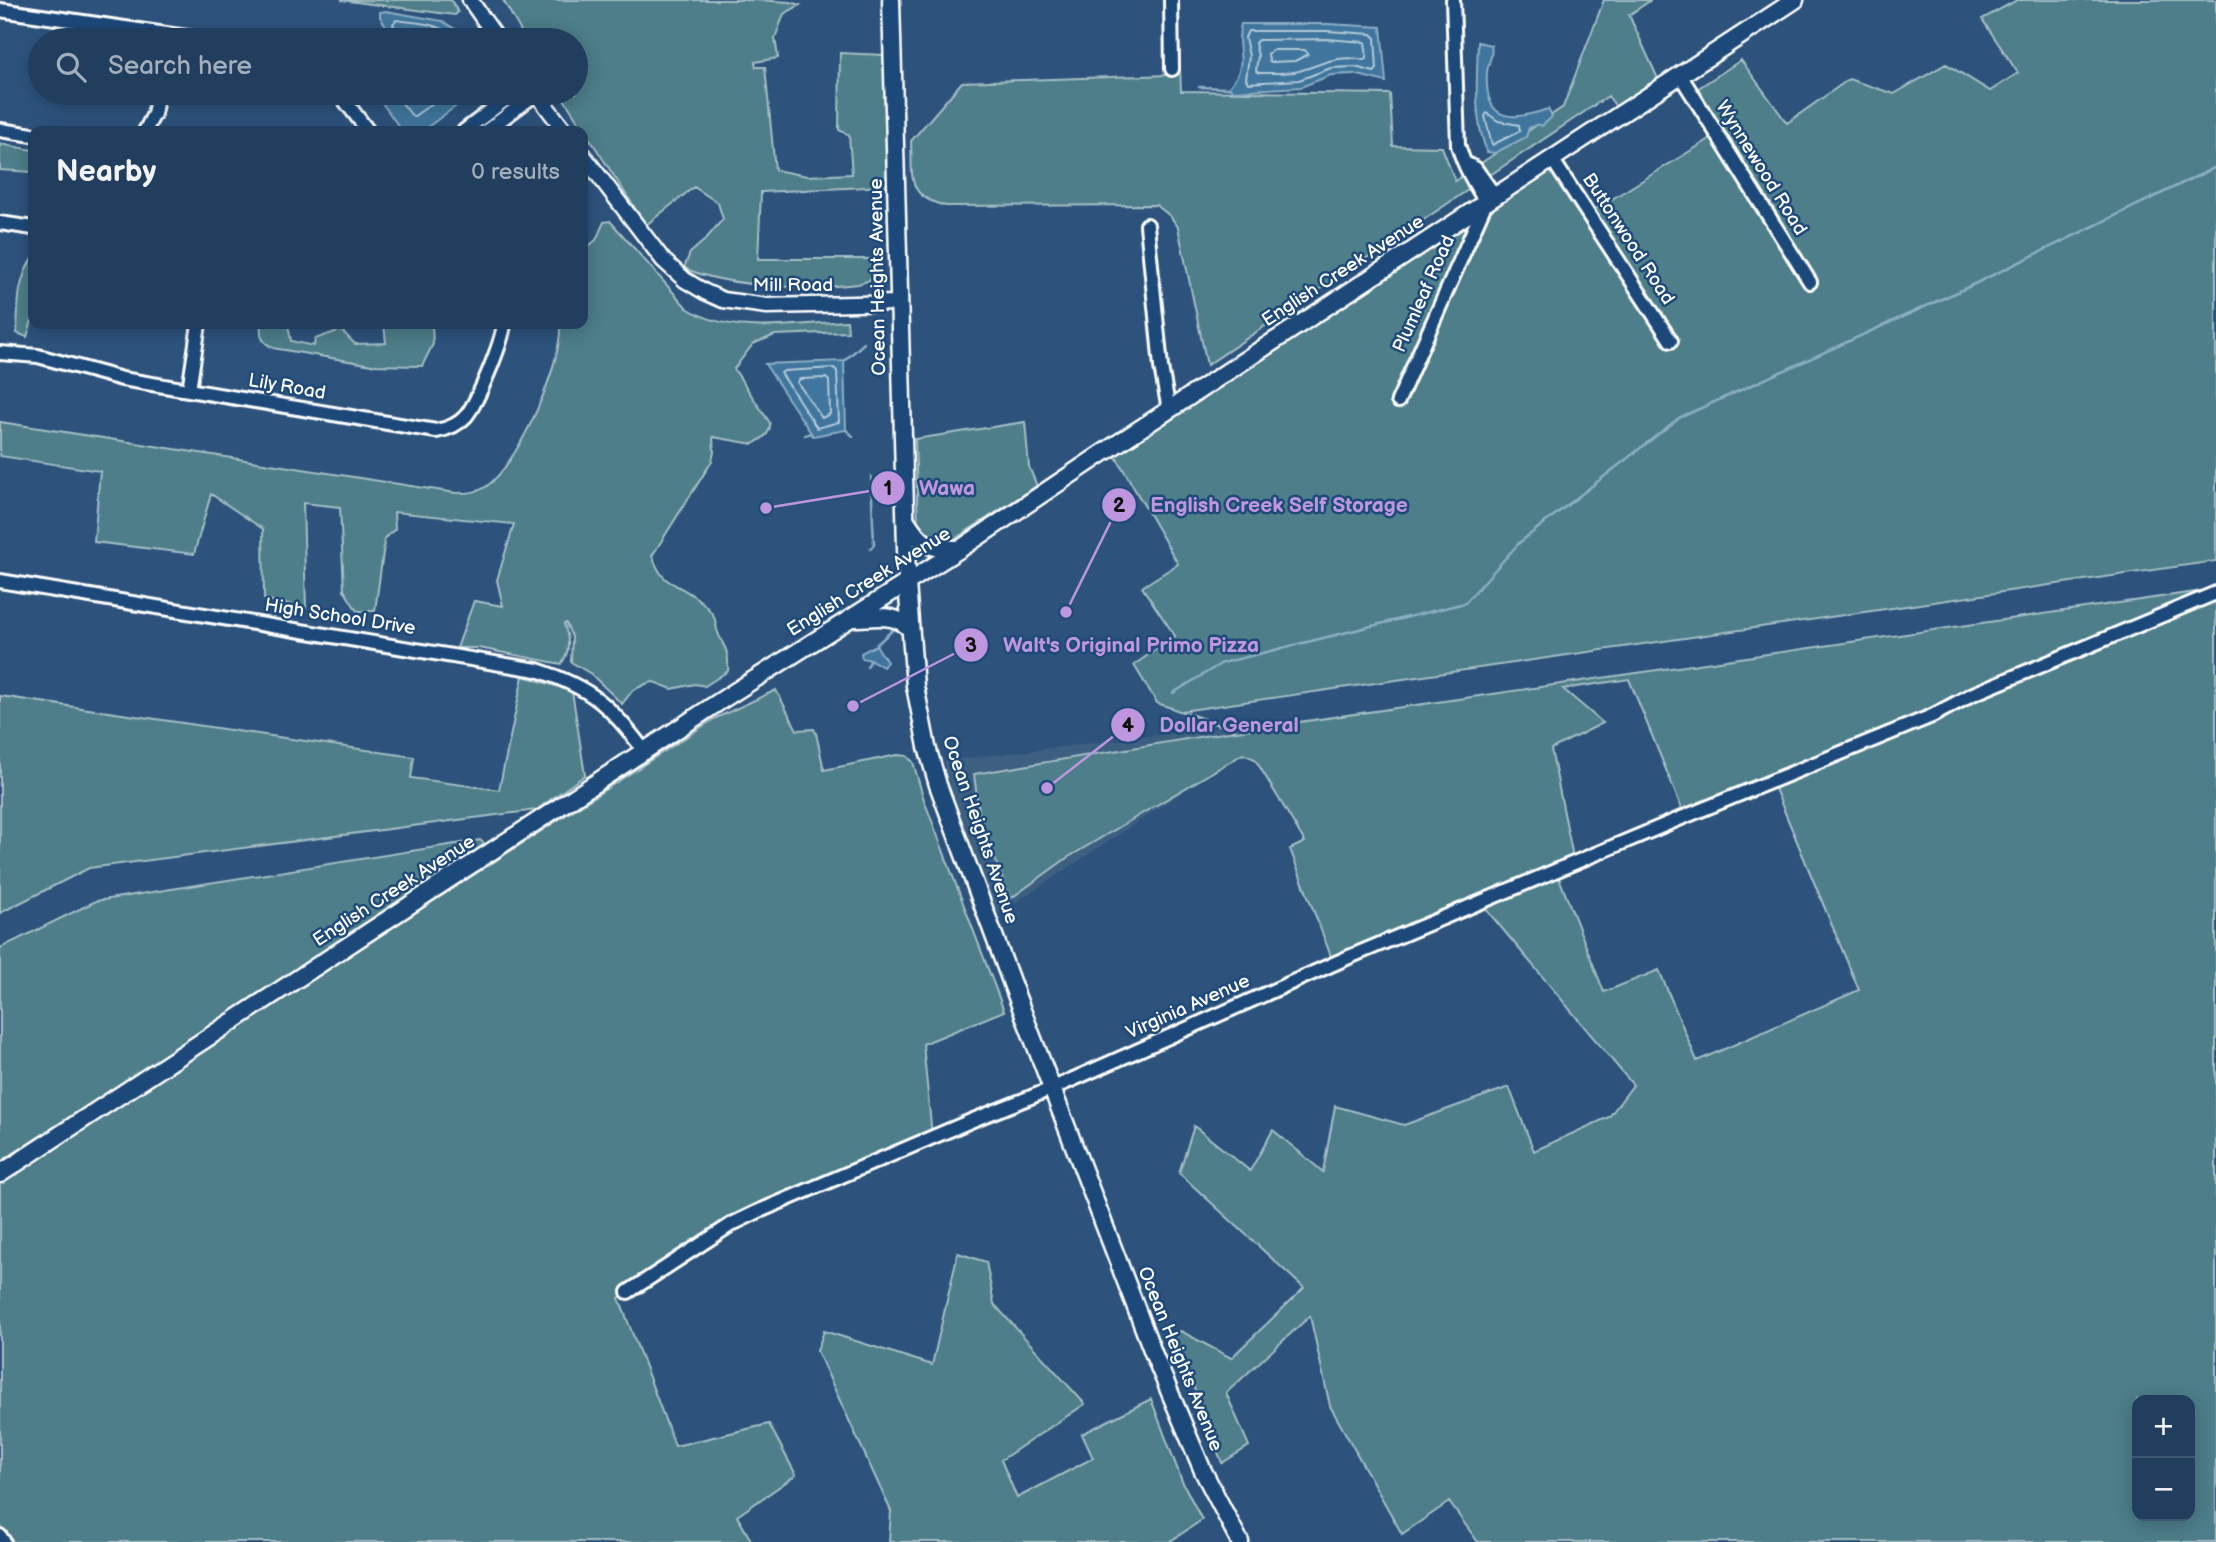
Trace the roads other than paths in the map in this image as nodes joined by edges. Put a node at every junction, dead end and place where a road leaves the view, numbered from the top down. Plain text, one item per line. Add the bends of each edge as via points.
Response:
1 (470, 0) edge
2 (891, 0) edge
3 (1171, 0) edge
4 (1453, 0) edge
5 (1795, 0) edge
6 (0, 10) edge
7 (111, 28) edge
8 (490, 28) edge
9 (1172, 69) dead end
10 (1680, 75) junction
11 (156, 105) edge
12 (348, 105) edge
13 (498, 105) edge
14 (520, 105) edge
15 (545, 105) edge
16 (148, 126) edge
17 (365, 126) edge
18 (471, 126) edge
19 (493, 126) edge
20 (561, 126) edge
21 (0, 130) edge
22 (28, 134) edge
23 (1552, 159) junction
24 (588, 162) edge
25 (1490, 199) junction
26 (0, 223) edge
27 (1147, 225) dead end
28 (28, 227) edge
29 (1810, 282) dead end
30 (899, 303) junction
31 (198, 329) edge
32 (503, 329) edge
33 (1671, 341) dead end
34 (0, 353) edge
35 (188, 390) junction
36 (1398, 401) dead end
37 (1169, 410) junction
38 (906, 520) junction
39 (960, 549) junction
40 (0, 581) edge
41 (907, 583) junction
42 (2216, 593) edge
43 (852, 618) junction
44 (910, 629) junction
45 (645, 752) junction
46 (1051, 1089) junction
47 (0, 1174) edge
48 (628, 1292) dead end
49 (0, 1536) edge
50 (4, 1542) edge
51 (1240, 1542) edge

1 - 8 street
2 - 30 main road, Ocean Heights Avenue
3 - 9 street
4 - 25 street via 1457,139
5 - 10 main road, English Creek Avenue
6 - 7 street
10 - 23 main road, English Creek Avenue
10 - 29 street, Wynnewood Road
11 - 16 street
12 - 17 street
13 - 18 street
14 - 19 street
15 - 20 street
21 - 22 street
23 - 25 main road, English Creek Avenue
23 - 33 street, Buttonwood Road
24 - 30 street, Mill Road via 663,260 705,292 723,300 767,306
25 - 36 street, Plumleaf Road
25 - 37 main road, English Creek Avenue
26 - 28 street
27 - 37 street
30 - 38 main road, Ocean Heights Avenue
31 - 35 street
32 - 35 street, Lily Road via 471,408 457,424 441,430
34 - 35 street, Lily Road via 38,356 122,379
37 - 39 main road, English Creek Avenue
38 - 39 main road via 928,546
38 - 41 main road, Ocean Heights Avenue
39 - 41 main road, English Creek Avenue
40 - 45 street, High School Drive via 537,670 572,682 603,702
41 - 43 main road, English Creek Avenue
41 - 44 main road, Ocean Heights Avenue
42 - 46 street, Virginia Avenue via 1349,957
43 - 44 main road via 894,617
43 - 45 main road, English Creek Avenue
44 - 46 main road, Ocean Heights Avenue via 917,698 938,785
45 - 47 main road, English Creek Avenue
46 - 48 street, Virginia Avenue via 732,1223
46 - 51 main road, Ocean Heights Avenue via 1160,1368 1203,1471
49 - 50 street

